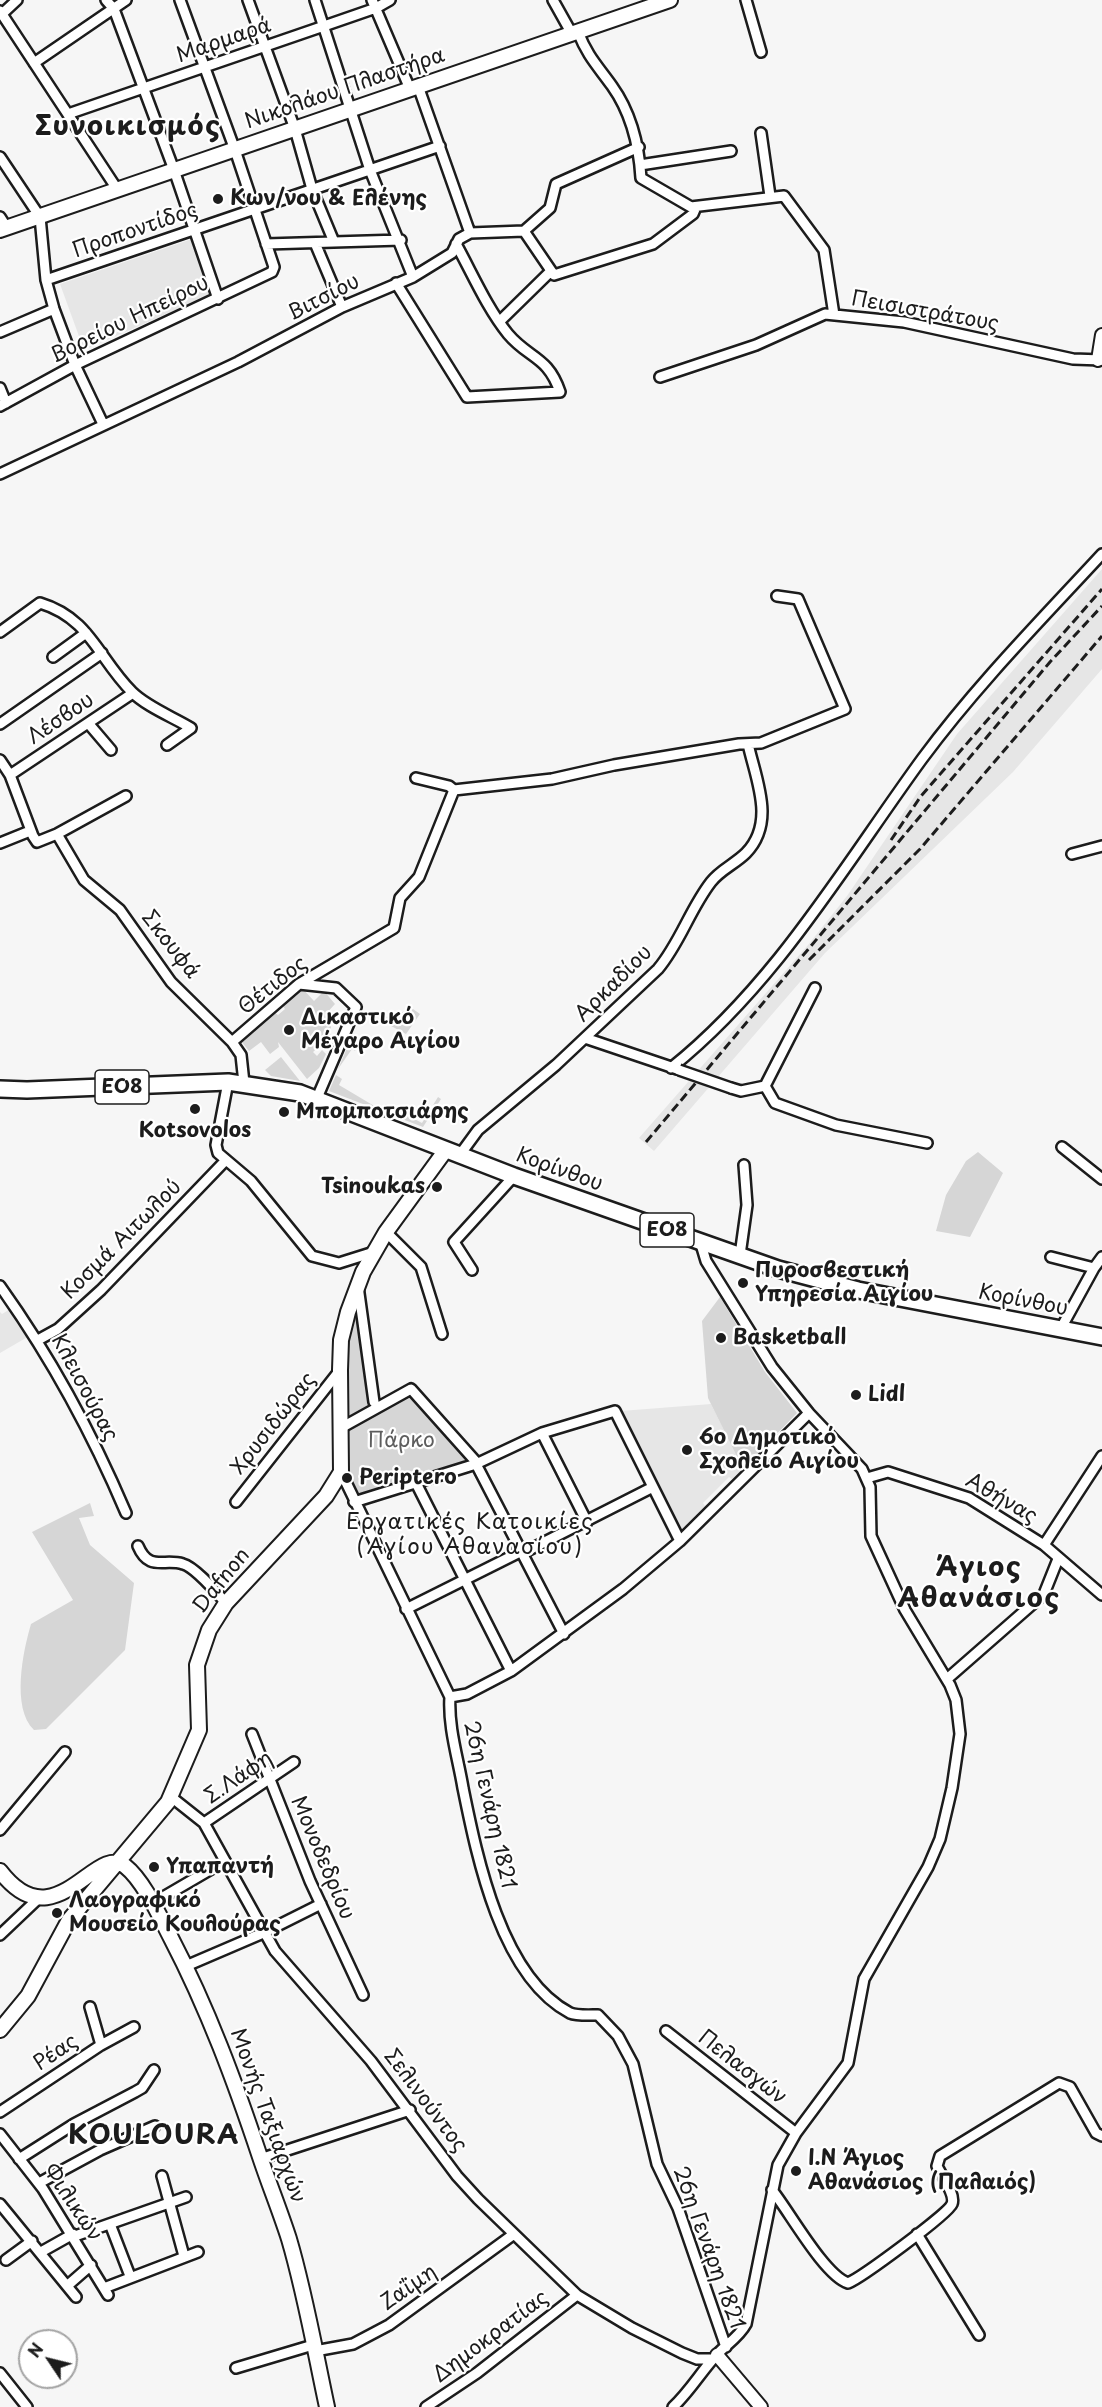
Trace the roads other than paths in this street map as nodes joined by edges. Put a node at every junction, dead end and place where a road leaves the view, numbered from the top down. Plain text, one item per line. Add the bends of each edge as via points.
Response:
1 (17, 0) edge
2 (106, 0) edge
3 (126, 0) edge
4 (180, 0) edge
5 (248, 0) edge
6 (315, 0) edge
7 (390, 0) edge
8 (553, 0) edge
9 (670, 0) edge
10 (746, 0) edge
11 (374, 4) edge
12 (635, 5) edge
13 (114, 9) junction
14 (1, 12) edge
15 (324, 27) junction
16 (575, 33) junction
17 (265, 46) junction
18 (761, 52) dead end
19 (34, 63) junction
20 (203, 68) junction
21 (414, 88) junction
22 (142, 89) junction
23 (351, 109) junction
24 (68, 114) junction
25 (295, 129) junction
26 (761, 133) dead end
27 (440, 147) junction
28 (639, 147) junction
29 (235, 150) junction
30 (730, 151) dead end
31 (0, 157) edge
32 (640, 165) junction
33 (174, 170) junction
34 (370, 170) junction
35 (117, 189) junction
36 (312, 189) junction
37 (770, 196) junction
38 (696, 207) junction
39 (255, 209) junction
40 (40, 217) junction
41 (2, 225) edge
42 (194, 230) junction
43 (524, 231) junction
44 (470, 233) junction
45 (401, 240) junction
46 (334, 242) junction
47 (315, 243) junction
48 (266, 244) junction
49 (456, 244) junction
50 (551, 271) junction
51 (413, 277) junction
52 (46, 280) junction
53 (396, 283) junction
54 (218, 298) junction
55 (342, 307) junction
56 (54, 309) junction
57 (834, 315) junction
58 (500, 321) junction
59 (0, 332) edge
60 (1102, 335) edge
61 (1100, 360) edge
62 (75, 365) junction
63 (660, 377) dead end
64 (0, 388) edge
65 (3, 405) edge
66 (103, 424) junction
67 (0, 474) edge
68 (1102, 554) edge
69 (777, 596) dead end
70 (0, 632) edge
71 (86, 633) junction
72 (102, 653) junction
73 (53, 657) dead end
74 (133, 693) junction
75 (88, 723) junction
76 (0, 724) edge
77 (748, 744) junction
78 (167, 745) dead end
79 (111, 750) dead end
80 (0, 760) edge
81 (10, 776) junction
82 (416, 778) dead end
83 (454, 790) junction
84 (126, 796) dead end
85 (30, 831) junction
86 (57, 834) junction
87 (0, 843) edge
88 (1102, 846) edge
89 (1072, 854) dead end
90 (299, 984) junction
91 (815, 988) dead end
92 (585, 1038) junction
93 (232, 1042) junction
94 (675, 1069) junction
95 (228, 1082) junction
96 (244, 1083) junction
97 (765, 1086) junction
98 (0, 1089) edge
99 (317, 1098) junction
100 (927, 1143) dead end
101 (1062, 1146) dead end
102 (452, 1153) junction
103 (226, 1160) junction
104 (744, 1165) dead end
105 (514, 1176) junction
106 (1102, 1179) edge
107 (386, 1232) junction
108 (700, 1241) junction
109 (374, 1252) junction
110 (740, 1255) junction
111 (1051, 1257) dead end
112 (1102, 1257) edge
113 (1094, 1268) junction
114 (472, 1270) dead end
115 (357, 1284) junction
116 (0, 1286) edge
117 (1060, 1330) junction
118 (442, 1334) dead end
119 (1102, 1337) edge
120 (38, 1340) junction
121 (340, 1370) junction
122 (374, 1402) dead end
123 (809, 1413) junction
124 (339, 1429) junction
125 (542, 1433) junction
126 (1102, 1456) edge
127 (477, 1464) junction
128 (338, 1478) junction
129 (867, 1478) junction
130 (416, 1483) junction
131 (652, 1487) junction
132 (236, 1502) dead end
133 (354, 1502) junction
134 (126, 1513) dead end
135 (587, 1522) junction
136 (680, 1541) junction
137 (1044, 1545) junction
138 (138, 1546) dead end
139 (523, 1552) junction
140 (1058, 1559) junction
141 (466, 1579) junction
142 (1102, 1595) edge
143 (226, 1603) junction
144 (406, 1609) junction
145 (564, 1634) junction
146 (511, 1671) junction
147 (947, 1679) junction
148 (450, 1697) junction
149 (252, 1734) dead end
150 (65, 1752) dead end
151 (294, 1762) dead end
152 (269, 1778) junction
153 (170, 1796) junction
154 (204, 1823) junction
155 (0, 1830) edge
156 (117, 1862) junction
157 (213, 1868) dead end
158 (0, 1871) edge
159 (40, 1897) junction
160 (153, 1904) junction
161 (321, 1904) junction
162 (264, 1933) junction
163 (0, 1935) edge
164 (186, 1966) junction
165 (363, 1995) dead end
166 (90, 2007) dead end
167 (134, 2027) dead end
168 (0, 2030) edge
169 (666, 2031) dead end
170 (101, 2045) junction
171 (154, 2070) dead end
172 (410, 2110) junction
173 (0, 2112) edge
174 (155, 2126) dead end
175 (796, 2133) junction
176 (0, 2134) edge
177 (1102, 2136) edge
178 (19, 2159) junction
179 (260, 2159) junction
180 (162, 2176) dead end
181 (39, 2183) junction
182 (772, 2190) junction
183 (186, 2197) dead end
184 (168, 2202) junction
185 (0, 2204) edge
186 (110, 2224) junction
187 (514, 2234) junction
188 (917, 2234) junction
189 (74, 2235) junction
190 (32, 2241) junction
191 (41, 2252) junction
192 (198, 2252) dead end
193 (184, 2256) junction
194 (6, 2260) dead end
195 (91, 2265) junction
196 (130, 2276) junction
197 (67, 2286) junction
198 (577, 2295) junction
199 (76, 2297) dead end
200 (979, 2335) dead end
201 (314, 2348) junction
202 (718, 2354) junction
203 (236, 2368) dead end
204 (0, 2373) edge
205 (27, 2407) edge
206 (327, 2407) edge
207 (426, 2407) edge
208 (674, 2407) edge
209 (761, 2407) edge

1 - 14 street
2 - 13 street
3 - 13 street
4 - 20 street
5 - 17 street
6 - 15 street
7 - 11 street, Μαρμαρά
8 - 16 street
9 - 12 main road, Νικολάου Πλαστήρα
10 - 18 street
11 - 15 street, Μαρμαρά
11 - 21 street
12 - 16 main road, Νικολάου Πλαστήρα
13 - 19 street
13 - 22 street
14 - 19 street
15 - 17 street, Μαρμαρά
15 - 23 street
16 - 21 main road, Νικολάου Πλαστήρα
16 - 28 street via 626,110
17 - 20 street, Μαρμαρά
17 - 25 street
19 - 24 street
20 - 22 street, Μαρμαρά
20 - 29 street
21 - 23 main road, Νικολάου Πλαστήρα
21 - 27 street
22 - 24 street, Μαρμαρά
22 - 33 street
23 - 25 main road, Νικολάου Πλαστήρα
23 - 34 street
24 - 35 street
25 - 29 main road, Νικολάου Πλαστήρα
25 - 36 street
26 - 37 street
27 - 34 street, Προποντίδος
27 - 44 street
28 - 32 street
28 - 43 street via 556,184 550,208
29 - 33 main road, Νικολάου Πλαστήρα
29 - 39 street
30 - 32 street
31 - 40 street
32 - 38 street via 641,178
33 - 35 main road, Νικολάου Πλαστήρα
33 - 42 street
34 - 36 street, Προποντίδος
34 - 45 street
35 - 40 main road, Νικολάου Πλαστήρα
36 - 39 street, Προποντίδος
36 - 46 street
37 - 38 street
37 - 57 street, Πεισιστράτους via 784,196 825,250
38 - 50 street via 693,214 653,244 554,276
39 - 42 street, Προποντίδος
39 - 48 street
40 - 41 main road, Νικολάου Πλαστήρα
40 - 52 street
42 - 52 street, Προποντίδος
42 - 54 street
43 - 44 street
43 - 50 street
44 - 49 street, Βιτσίου
45 - 46 street
45 - 51 street
46 - 47 street
47 - 48 street
47 - 55 street
48 - 54 street, Βορείου Ηπείρου via 274,267 269,275
49 - 51 street, Βιτσίου via 452,253
49 - 58 street
50 - 58 street
51 - 53 street, Βιτσίου
52 - 56 street
53 - 55 street, Βιτσίου
53 - 58 street via 467,397 560,392 552,372
54 - 62 street, Βορείου Ηπείρου
55 - 66 street, Βιτσίου via 238,362
56 - 59 street
56 - 62 street
57 - 61 street, Πεισιστράτους via 904,322 1073,359
57 - 63 street via 819,316 756,345
60 - 61 street
62 - 65 street, Βορείου Ηπείρου
62 - 66 street
64 - 65 street
66 - 67 street, Βιτσίου
68 - 94 street via 952,721 849,866 762,978
69 - 77 street via 798,599 845,709 761,743
70 - 71 street via 40,603 61,609
71 - 72 street
71 - 73 street
72 - 74 street
72 - 76 street
74 - 75 street, Λέσβου
74 - 78 street via 191,728
75 - 79 street
75 - 81 street, Λέσβου
77 - 83 street via 552,779
77 - 92 street, Αρκαδίου via 764,807 755,841 711,882 667,957
80 - 81 street
81 - 85 street
82 - 83 street
83 - 90 street, Θέτιδος via 419,877 400,898 394,928
84 - 86 street
85 - 86 street via 40,842
85 - 87 street
86 - 93 street, Σκουφά via 84,880 120,910 171,982
88 - 89 street
90 - 93 street, Θέτιδος
90 - 99 street via 336,988 356,1007
91 - 97 street
92 - 94 street
92 - 102 street, Αρκαδίου
93 - 96 street, Σκουφά via 241,1055
94 - 97 street, bridge via 741,1091
95 - 96 main road, Κορίνθου / ΕΟ8
95 - 98 main road, Κορίνθου / ΕΟ8
95 - 103 street via 216,1145
96 - 99 main road, Κορίνθου / ΕΟ8
97 - 100 street via 775,1103 836,1125
99 - 102 main road, Κορίνθου / ΕΟ8
101 - 106 street
102 - 105 main road, Κορίνθου / ΕΟ8
102 - 107 main road
103 - 109 street via 251,1181 312,1256 339,1263
103 - 120 street, Κοσμά Αιτωλού via 101,1290 58,1329
104 - 110 street via 747,1205
105 - 108 main road, Κορίνθου / ΕΟ8
105 - 114 street via 454,1242
107 - 109 main road
107 - 118 street via 421,1268
108 - 110 main road, Κορίνθου / ΕΟ8
108 - 123 street via 706,1262 772,1367
109 - 115 main road
110 - 117 main road, Κορίνθου / ΕΟ8 via 822,1281
111 - 113 street
112 - 113 street
113 - 117 street
115 - 121 main road via 343,1331
115 - 122 street
116 - 120 street, Κλεισούρας
117 - 119 main road, Κορίνθου / ΕΟ8
120 - 134 street, Κλεισούρας via 80,1414
121 - 124 main road
121 - 132 street, Χρυσιδώρας
123 - 129 street via 857,1461
123 - 136 street
124 - 127 street via 411,1389
124 - 128 main road
125 - 127 street
125 - 131 street via 615,1411
125 - 135 street
126 - 137 street
127 - 130 street
127 - 139 street
128 - 133 street, 26η Γενάρη 1821
128 - 143 main road, Dafnon
129 - 137 street, Αθήνας via 888,1472 951,1491
129 - 147 street via 871,1536 905,1610
130 - 133 street
130 - 141 street
131 - 135 street
131 - 136 street
133 - 144 street, 26η Γενάρη 1821
135 - 139 street
136 - 145 street
137 - 140 street, Αθήνας
138 - 143 street via 150,1561 188,1566
139 - 141 street
139 - 145 street
140 - 142 street, Αθήνας
140 - 147 street via 1044,1594
141 - 144 street
141 - 146 street
143 - 153 main road, Dafnon via 214,1620 197,1665 199,1730
144 - 148 street, 26η Γενάρη 1821
145 - 146 street
146 - 148 street via 467,1694
147 - 175 street via 958,1712 959,1752 940,1839 864,1979 848,2063
148 - 202 street, 26η Γενάρη 1821 via 455,1747 488,1894 531,1980 572,2014 598,2015 618,2036 633,2064 657,2164 678,2208
149 - 152 street, Μονοδεδρίου
150 - 155 street
151 - 152 street, Σ.Λάφη
152 - 154 street, Σ.Λάφη
152 - 161 street, Μονοδεδρίου
153 - 154 street, Σελινούντος
153 - 156 main road, Dafnon
154 - 162 street, Σελινούντος
156 - 159 main road via 105,1863 62,1894
156 - 160 main road, Μονής Ταξιαρχών via 127,1868
156 - 168 main road, Dafnon via 69,1920 28,1996
157 - 160 street
158 - 159 main road via 17,1889
159 - 163 street
160 - 164 main road, Μονής Ταξιαρχών
161 - 162 street
161 - 165 street, Μονοδεδρίου
162 - 164 street
162 - 172 street, Σελινούντος
164 - 179 main road, Μονής Ταξιαρχών via 237,2086
166 - 170 street
167 - 170 street, Ρέας
169 - 175 street, Πελασγών
170 - 173 street, Ρέας
171 - 178 street via 142,2088
172 - 179 street
172 - 187 street, Σελινούντος via 457,2176
174 - 181 street
175 - 182 street via 783,2153
176 - 178 street, Φιλικών
177 - 188 street via 1096,2133 1070,2087 1059,2083 938,2159 937,2166 952,2203
178 - 181 street, Φιλικών
179 - 201 main road, Μονής Ταξιαρχών via 289,2239
180 - 184 street
181 - 189 street, Φιλικών
182 - 188 street via 820,2259 844,2282 853,2281
182 - 202 street via 750,2315 742,2332
183 - 184 street
184 - 186 street
184 - 193 street
185 - 190 street
186 - 189 street
186 - 196 street
187 - 198 street, Σελινούντος
187 - 201 street, Ζαΐμη via 389,2325 353,2344
188 - 200 street
189 - 191 street
189 - 195 street, Φιλικών
190 - 191 street
190 - 194 street
191 - 197 street
192 - 193 street
193 - 196 street
195 - 196 street, Φιλικών via 106,2291
195 - 197 street
197 - 199 street
198 - 202 street, Σελινούντος via 682,2353 697,2359
198 - 207 street, Δημοκρατίας via 477,2373
201 - 203 street, Ζαΐμη
201 - 206 main road, Μονής Ταξιαρχών
202 - 208 street
202 - 209 street
204 - 205 street

